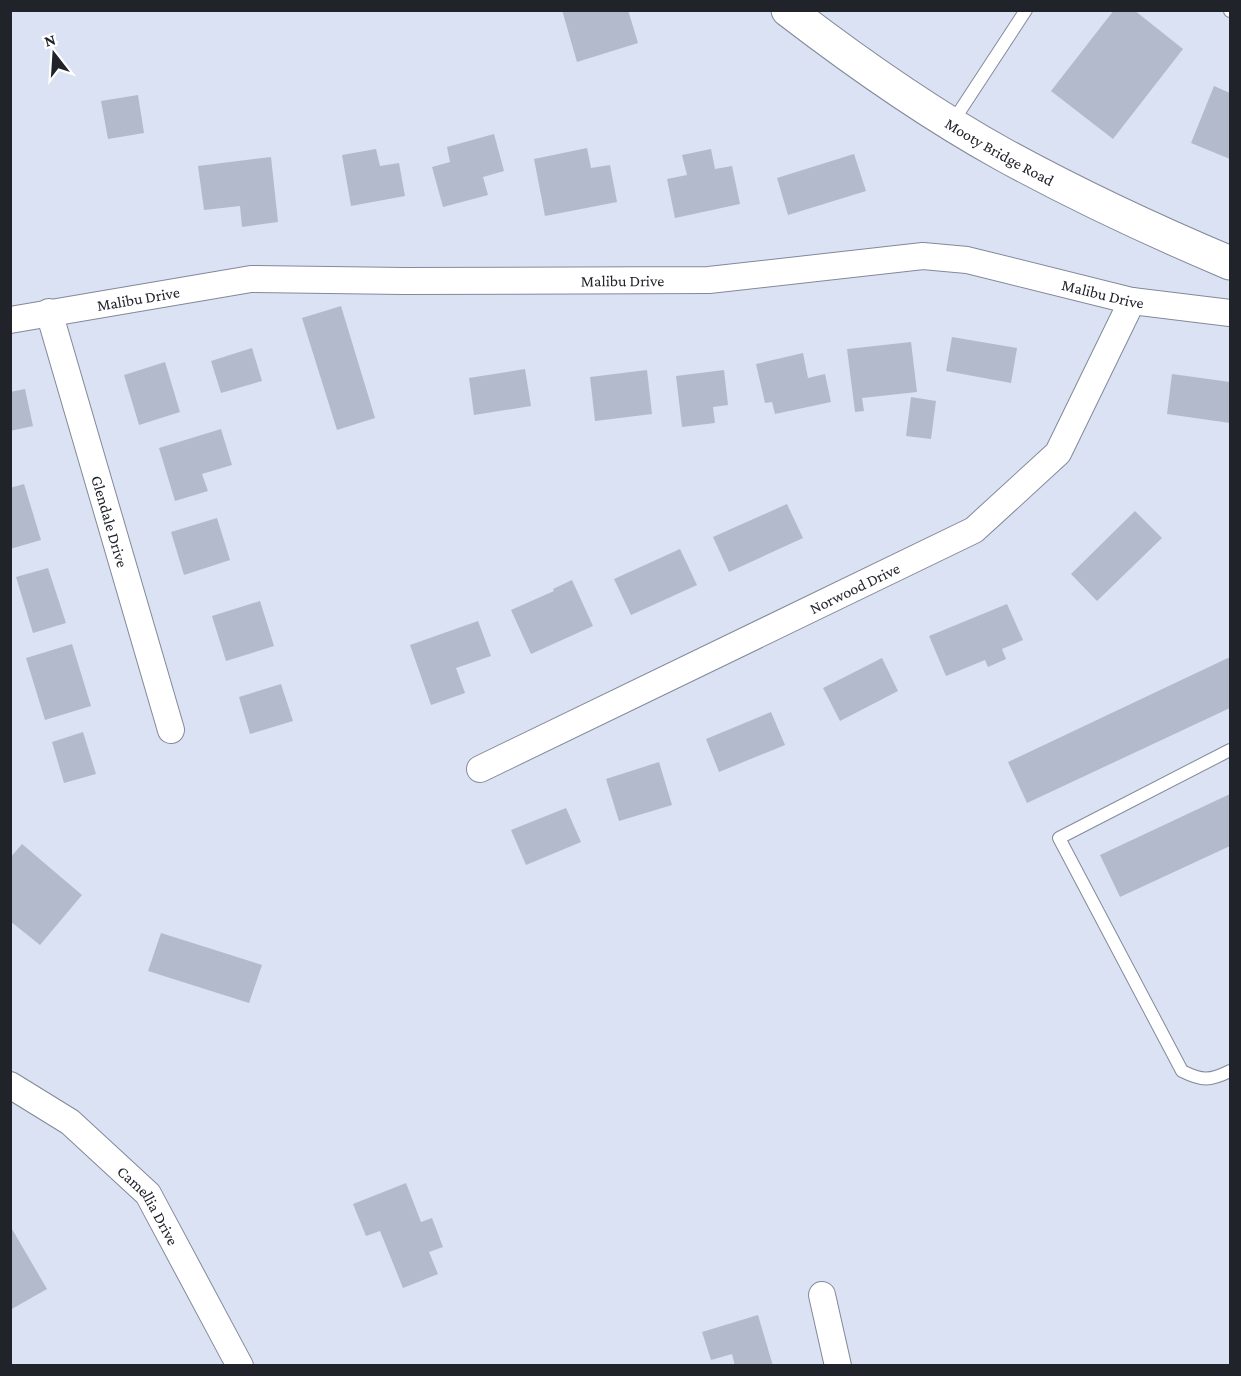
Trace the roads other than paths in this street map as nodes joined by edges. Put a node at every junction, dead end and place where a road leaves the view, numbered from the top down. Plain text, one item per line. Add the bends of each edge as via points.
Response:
1 (788, 10) edge
2 (1026, 10) edge
3 (952, 124) junction
4 (1230, 263) edge
5 (1132, 301) junction
6 (49, 312) junction
7 (1230, 313) edge
8 (10, 320) edge
9 (171, 730) dead end
10 (1230, 750) edge
11 (480, 769) dead end
12 (1230, 1071) edge
13 (10, 1085) edge
14 (822, 1295) dead end
15 (240, 1365) edge
16 (838, 1365) edge

1 - 3 main road, Mooty Bridge Road via 883,80
2 - 3 lane
3 - 4 main road, Mooty Bridge Road via 1066,187
5 - 6 street, Malibu Drive via 967,260 923,256 709,280 251,279
5 - 7 street, Malibu Drive
5 - 11 street, Norwood Drive via 1058,453 974,530
6 - 8 street, Malibu Drive
6 - 9 street, Glendale Drive
10 - 12 lane via 1059,838 1182,1071 1198,1080
13 - 15 street, Camellia Drive via 70,1122 148,1194
14 - 16 street

